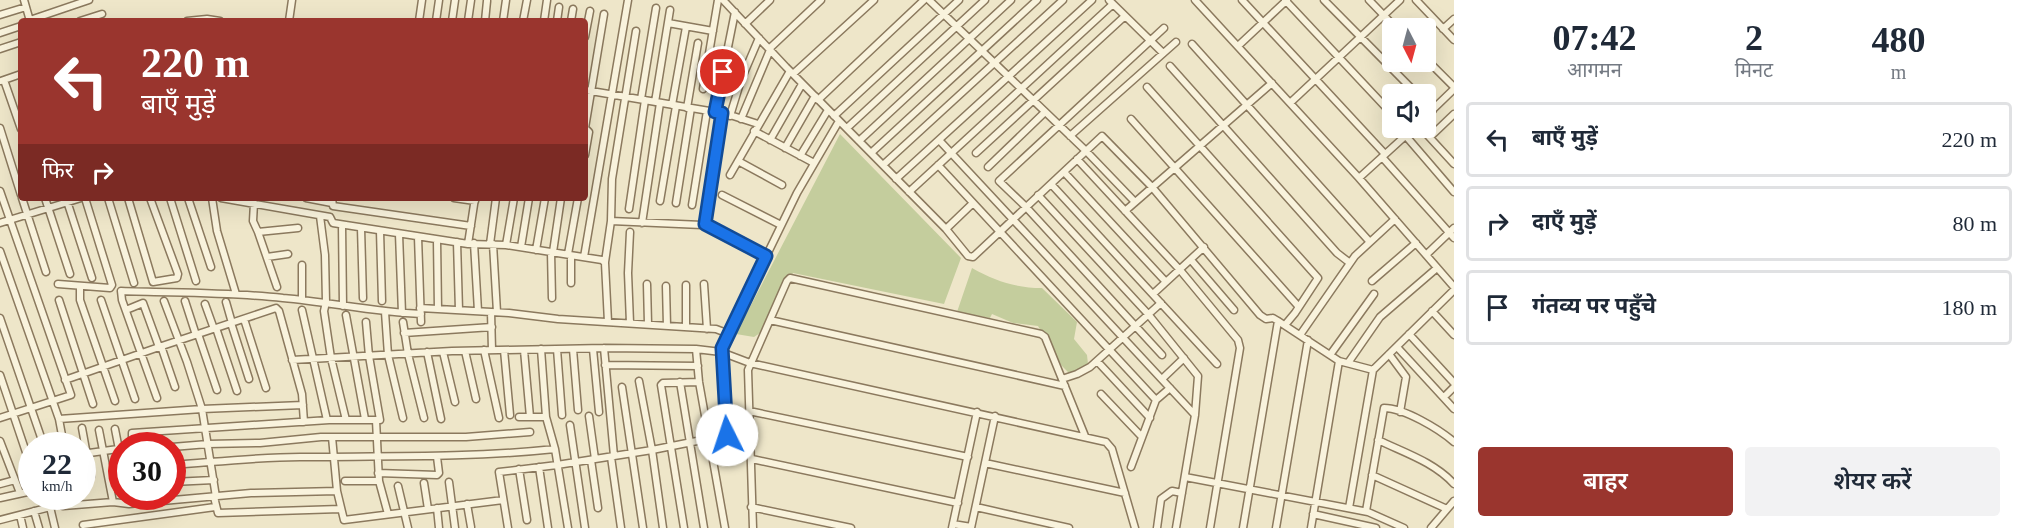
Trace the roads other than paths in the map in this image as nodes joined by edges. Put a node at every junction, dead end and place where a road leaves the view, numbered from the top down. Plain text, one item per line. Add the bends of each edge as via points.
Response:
1 (89, 0) edge
2 (292, 0) edge
3 (422, 0) edge
4 (439, 0) edge
5 (455, 0) edge
6 (471, 0) edge
7 (506, 0) edge
8 (527, 0) edge
9 (547, 0) edge
10 (628, 0) edge
11 (718, 0) edge
12 (723, 0) edge
13 (770, 0) edge
14 (821, 0) edge
15 (874, 0) edge
16 (924, 0) edge
17 (929, 0) edge
18 (959, 0) edge
19 (985, 0) edge
20 (1011, 0) edge
21 (1037, 0) edge
22 (1063, 0) edge
23 (1092, 0) edge
24 (1195, 0) edge
25 (1242, 0) edge
26 (1287, 0) edge
27 (1324, 0) edge
28 (1369, 0) edge
29 (1400, 0) edge
30 (1416, 0) edge
31 (487, 1) edge
32 (1111, 2) edge
33 (25, 3) edge
34 (559, 7) dead end
35 (656, 8) dead end
36 (573, 9) dead end
37 (670, 10) dead end
38 (590, 11) dead end
39 (735, 12) junction
40 (102, 14) dead end
41 (604, 14) dead end
42 (944, 14) junction
43 (0, 15) edge
44 (1383, 15) junction
45 (1125, 16) junction
46 (29, 18) edge
47 (36, 18) edge
48 (89, 18) edge
49 (290, 18) edge
50 (419, 18) edge
51 (436, 18) edge
52 (452, 18) edge
53 (468, 18) edge
54 (484, 18) edge
55 (503, 18) edge
56 (524, 18) edge
57 (544, 18) edge
58 (557, 18) edge
59 (572, 18) edge
60 (1386, 18) edge
61 (1454, 19) edge
62 (588, 21) edge
63 (668, 23) junction
64 (1263, 23) junction
65 (746, 24) junction
66 (956, 26) junction
67 (18, 27) edge
68 (686, 27) junction
69 (1164, 28) dead end
70 (1443, 28) junction
71 (636, 31) dead end
72 (713, 31) junction
73 (0, 33) edge
74 (759, 38) junction
75 (1360, 38) junction
76 (969, 39) junction
77 (1151, 40) junction
78 (1454, 40) edge
79 (1176, 42) dead end
80 (18, 43) edge
81 (698, 43) dead end
82 (1192, 44) dead end
83 (1238, 46) junction
84 (0, 50) edge
85 (770, 50) junction
86 (982, 51) junction
87 (1163, 53) junction
88 (1339, 57) junction
89 (994, 63) junction
90 (1170, 66) dead end
91 (1436, 69) edge
92 (791, 72) junction
93 (18, 75) edge
94 (1008, 77) junction
95 (1316, 79) junction
96 (2, 80) edge
97 (1272, 83) junction
98 (802, 84) junction
99 (1407, 84) edge
100 (1146, 87) dead end
101 (703, 88) dead end
102 (1454, 88) edge
103 (1020, 89) junction
104 (588, 90) edge
105 (612, 94) junction
106 (625, 97) junction
107 (816, 98) junction
108 (643, 100) junction
109 (1033, 101) junction
110 (658, 102) junction
111 (1290, 103) junction
112 (1382, 103) edge
113 (1247, 104) junction
114 (674, 105) junction
115 (1436, 106) edge
116 (689, 108) junction
117 (828, 110) junction
118 (707, 111) junction
119 (1045, 112) junction
120 (718, 113) junction
121 (1454, 114) edge
122 (730, 116) junction
123 (837, 118) junction
124 (741, 119) junction
125 (1131, 119) dead end
126 (18, 121) edge
127 (758, 124) junction
128 (1058, 124) junction
129 (1223, 125) junction
130 (0, 128) edge
131 (847, 128) junction
132 (754, 131) junction
133 (1436, 131) edge
134 (1070, 136) junction
135 (1401, 138) edge
136 (1413, 138) edge
137 (1431, 138) edge
138 (770, 140) junction
139 (939, 140) junction
140 (859, 141) junction
141 (1198, 146) junction
142 (785, 148) junction
143 (1086, 151) junction
144 (871, 153) junction
145 (951, 153) junction
146 (976, 153) dead end
147 (800, 156) junction
148 (1383, 156) junction
149 (1077, 159) junction
150 (738, 161) junction
151 (1453, 161) edge
152 (814, 163) junction
153 (883, 165) junction
154 (938, 165) junction
155 (987, 167) dead end
156 (1174, 167) junction
157 (1064, 172) junction
158 (730, 175) dead end
159 (1359, 178) junction
160 (896, 179) junction
161 (1051, 184) junction
162 (782, 185) dead end
163 (18, 186) edge
164 (1152, 187) junction
165 (0, 191) edge
166 (909, 192) junction
167 (1454, 192) edge
168 (722, 195) dead end
169 (1038, 195) junction
170 (23, 201) edge
171 (46, 201) edge
172 (64, 201) edge
173 (66, 201) edge
174 (84, 201) edge
175 (109, 201) edge
176 (129, 201) edge
177 (151, 201) edge
178 (171, 201) edge
179 (189, 201) edge
180 (211, 201) edge
181 (238, 201) edge
182 (332, 201) edge
183 (475, 201) edge
184 (496, 201) edge
185 (513, 201) edge
186 (529, 201) edge
187 (544, 201) edge
188 (560, 201) edge
189 (578, 201) edge
190 (660, 201) dead end
191 (676, 202) dead end
192 (1135, 202) junction
193 (254, 204) junction
194 (972, 204) junction
195 (692, 205) dead end
196 (1026, 207) junction
197 (49, 208) junction
198 (629, 209) dead end
199 (1125, 211) junction
200 (27, 215) junction
201 (320, 216) junction
202 (1395, 219) junction
203 (10, 220) junction
204 (1012, 220) junction
205 (611, 221) junction
206 (642, 223) junction
207 (0, 224) edge
208 (705, 224) junction
209 (342, 225) junction
210 (781, 225) junction
211 (471, 226) junction
212 (298, 228) dead end
213 (361, 228) junction
214 (946, 229) junction
215 (380, 231) junction
216 (258, 232) junction
217 (630, 232) dead end
218 (999, 232) junction
219 (1452, 233) edge
220 (399, 234) junction
221 (418, 237) junction
222 (437, 240) junction
223 (1370, 241) junction
224 (457, 242) junction
225 (1416, 243) junction
226 (471, 244) junction
227 (492, 244) junction
228 (506, 245) junction
229 (521, 247) junction
230 (1204, 247) junction
231 (536, 249) junction
232 (0, 251) edge
233 (552, 252) junction
234 (288, 254) dead end
235 (570, 254) junction
236 (1426, 255) junction
237 (584, 256) junction
238 (766, 256) junction
239 (267, 257) junction
240 (1191, 260) junction
241 (605, 262) junction
242 (1350, 263) junction
243 (302, 265) dead end
244 (211, 267) dead end
245 (1437, 268) junction
246 (1180, 270) junction
247 (46, 272) dead end
248 (70, 274) dead end
249 (92, 278) dead end
250 (196, 281) dead end
251 (1372, 281) dead end
252 (1166, 282) junction
253 (134, 283) dead end
254 (571, 283) dead end
255 (58, 284) dead end
256 (647, 284) dead end
257 (704, 284) dead end
258 (686, 285) dead end
259 (80, 286) junction
260 (666, 286) dead end
261 (277, 287) dead end
262 (1454, 288) edge
263 (236, 294) junction
264 (1153, 294) junction
265 (1374, 294) dead end
266 (363, 298) dead end
267 (552, 298) dead end
268 (59, 300) dead end
269 (101, 300) dead end
270 (302, 300) junction
271 (164, 301) dead end
272 (185, 301) dead end
273 (382, 301) dead end
274 (226, 302) dead end
275 (326, 302) junction
276 (1161, 303) junction
277 (205, 304) dead end
278 (343, 306) junction
279 (1299, 307) junction
280 (438, 309) junction
281 (1234, 309) dead end
282 (126, 310) junction
283 (302, 310) dead end
284 (459, 310) junction
285 (421, 311) junction
286 (478, 311) junction
287 (1432, 311) junction
288 (385, 312) junction
289 (494, 312) junction
290 (402, 313) junction
291 (1148, 314) junction
292 (345, 315) dead end
293 (0, 318) edge
294 (244, 319) junction
295 (770, 320) junction
296 (1278, 321) junction
297 (366, 322) dead end
298 (403, 322) dead end
299 (422, 322) dead end
300 (608, 322) junction
301 (231, 323) junction
302 (630, 323) junction
303 (648, 324) junction
304 (1285, 325) junction
305 (668, 326) junction
306 (1136, 326) junction
307 (492, 327) junction
308 (686, 327) junction
309 (215, 328) junction
310 (706, 329) junction
311 (404, 333) junction
312 (197, 334) junction
313 (729, 334) junction
314 (1409, 334) junction
315 (1300, 335) junction
316 (1454, 335) edge
317 (1123, 337) junction
318 (179, 340) junction
319 (1308, 340) junction
320 (160, 346) junction
321 (1397, 347) junction
322 (604, 348) junction
323 (541, 349) junction
324 (557, 349) junction
325 (573, 349) junction
326 (593, 349) junction
327 (696, 349) junction
328 (484, 350) junction
329 (492, 350) junction
330 (504, 350) junction
331 (524, 350) junction
332 (1109, 350) junction
333 (443, 351) junction
334 (465, 351) junction
335 (427, 352) junction
336 (721, 352) junction
337 (142, 353) junction
338 (408, 354) junction
339 (1389, 354) junction
340 (388, 355) junction
341 (1162, 355) dead end
342 (1330, 355) junction
343 (369, 356) junction
344 (352, 357) junction
345 (331, 358) junction
346 (1184, 358) junction
347 (313, 359) junction
348 (122, 360) junction
349 (292, 360) junction
350 (1097, 361) junction
351 (1339, 361) junction
352 (750, 363) junction
353 (1348, 363) junction
354 (1217, 364) dead end
355 (605, 365) junction
356 (698, 366) junction
357 (103, 367) junction
358 (1373, 370) junction
359 (84, 374) junction
360 (0, 375) edge
361 (249, 379) dead end
362 (1162, 379) junction
363 (65, 380) junction
364 (639, 381) dead end
365 (680, 382) junction
366 (699, 382) junction
367 (1064, 383) junction
368 (1454, 385) edge
369 (175, 387) dead end
370 (622, 387) dead end
371 (1170, 387) junction
372 (266, 388) dead end
373 (217, 390) dead end
374 (237, 391) dead end
375 (1101, 394) dead end
376 (1443, 397) junction
377 (157, 398) dead end
378 (135, 399) dead end
379 (476, 399) dead end
380 (1156, 400) junction
381 (51, 401) junction
382 (115, 401) dead end
383 (455, 402) dead end
384 (93, 404) dead end
385 (303, 405) junction
386 (32, 408) junction
387 (202, 409) junction
388 (1454, 409) edge
389 (579, 410) dead end
390 (749, 411) junction
391 (598, 412) dead end
392 (977, 412) junction
393 (1400, 412) junction
394 (13, 414) junction
395 (510, 415) dead end
396 (562, 415) dead end
397 (1196, 415) junction
398 (589, 416) dead end
399 (995, 416) junction
400 (519, 417) dead end
401 (530, 417) junction
402 (546, 417) junction
403 (0, 418) edge
404 (59, 418) junction
405 (403, 418) dead end
406 (424, 418) dead end
407 (499, 418) dead end
408 (1150, 418) junction
409 (365, 419) junction
410 (441, 419) dead end
411 (327, 420) junction
412 (346, 420) junction
413 (376, 420) junction
414 (304, 422) junction
415 (570, 425) dead end
416 (205, 427) junction
417 (82, 428) dead end
418 (115, 429) dead end
419 (99, 430) dead end
420 (19, 432) edge
421 (40, 432) edge
422 (62, 432) edge
423 (82, 432) edge
424 (115, 432) edge
425 (144, 432) edge
426 (530, 432) dead end
427 (1085, 436) junction
428 (332, 437) junction
429 (1142, 437) junction
430 (376, 438) junction
431 (710, 438) junction
432 (1378, 440) junction
433 (0, 441) edge
434 (691, 442) junction
435 (1454, 442) edge
436 (208, 444) junction
437 (186, 446) edge
438 (671, 446) junction
439 (108, 449) edge
440 (555, 449) junction
441 (103, 450) junction
442 (652, 450) junction
443 (96, 451) edge
444 (632, 453) junction
445 (333, 457) junction
446 (377, 457) junction
447 (437, 457) junction
448 (612, 457) junction
449 (968, 458) junction
450 (752, 459) junction
451 (593, 460) junction
452 (211, 462) junction
453 (575, 463) junction
454 (985, 463) junction
455 (186, 464) edge
456 (558, 465) junction
457 (538, 467) junction
458 (1131, 467) dead end
459 (519, 469) junction
460 (1372, 475) junction
461 (108, 476) edge
462 (378, 477) junction
463 (1185, 477) junction
464 (15, 480) junction
465 (214, 480) junction
466 (186, 481) edge
467 (345, 481) dead end
468 (449, 482) dead end
469 (424, 483) dead end
470 (1217, 483) junction
471 (0, 484) edge
472 (1454, 484) edge
473 (398, 486) dead end
474 (18, 488) edge
475 (1250, 489) junction
476 (337, 491) junction
477 (1125, 493) junction
478 (1182, 493) junction
479 (18, 494) edge
480 (1281, 495) junction
481 (215, 497) junction
482 (0, 498) edge
483 (186, 498) edge
484 (503, 500) junction
485 (1454, 501) edge
486 (1315, 502) junction
487 (958, 503) junction
488 (467, 504) junction
489 (451, 506) junction
490 (215, 507) junction
491 (751, 507) junction
492 (976, 507) junction
493 (436, 508) junction
494 (598, 508) dead end
495 (1349, 508) junction
496 (340, 509) junction
497 (428, 509) junction
498 (1447, 509) junction
499 (38, 510) edge
500 (51, 510) edge
501 (34, 511) junction
502 (1366, 511) junction
503 (404, 512) junction
504 (388, 514) junction
505 (1313, 514) junction
506 (20, 515) junction
507 (2, 520) edge
508 (527, 520) dead end
509 (83, 525) dead end
510 (953, 526) edge
511 (471, 527) edge
512 (971, 527) edge
513 (6, 528) edge
514 (23, 528) edge
515 (39, 528) edge
516 (55, 528) edge
517 (408, 528) edge
518 (439, 528) edge
519 (455, 528) edge
520 (508, 528) edge
521 (549, 528) edge
522 (568, 528) edge
523 (585, 528) edge
524 (621, 528) edge
525 (643, 528) edge
526 (663, 528) edge
527 (684, 528) edge
528 (704, 528) edge
529 (725, 528) edge
530 (753, 528) edge
531 (851, 528) edge
532 (1069, 528) edge
533 (1135, 528) edge
534 (1157, 528) edge
535 (1176, 528) edge
536 (1210, 528) edge
537 (1243, 528) edge
538 (1275, 528) edge
539 (1311, 528) edge
540 (1376, 528) edge
541 (1404, 528) edge
542 (1431, 528) edge

1 - 47 street
2 - 49 street
3 - 50 street
4 - 51 street
5 - 52 street
6 - 53 street
7 - 55 street
8 - 56 street
9 - 57 street
10 - 105 street
11 - 72 street
12 - 39 street
13 - 65 street
14 - 85 street
15 - 92 street
16 - 107 street
17 - 42 street
18 - 42 street
19 - 66 street
20 - 76 street
21 - 86 street
22 - 89 street
23 - 94 street
24 - 83 street
25 - 64 street
26 - 64 street
26 - 88 street
27 - 75 street
28 - 44 street
29 - 44 street
30 - 70 street
31 - 54 street
32 - 45 street
32 - 103 street
33 - 43 street
33 - 46 street
34 - 58 street
35 - 108 street
36 - 59 street
37 - 63 street
38 - 62 street
39 - 65 street
39 - 120 street
40 - 48 street
41 - 104 street
42 - 66 street
42 - 123 street
44 - 60 street
44 - 75 street
45 - 77 street
45 - 109 street
61 - 70 street
63 - 68 street
63 - 110 street
64 - 83 street
64 - 95 street
65 - 74 street
66 - 76 street
66 - 131 street
67 - 73 street
68 - 72 street
68 - 114 street
69 - 77 street
70 - 78 street
71 - 106 street
72 - 101 street
74 - 85 street
74 - 122 street
75 - 88 street
75 - 99 street
76 - 86 street
76 - 140 street
77 - 87 street
77 - 128 street
79 - 87 street
80 - 84 street
81 - 116 street
82 - 113 street
83 - 97 street
85 - 92 street
85 - 124 street
86 - 89 street
86 - 144 street
87 - 134 street
88 - 95 street
88 - 112 street
89 - 94 street
89 - 153 street
90 - 129 street
91 - 102 street
92 - 98 street
92 - 127 street
93 - 96 street
94 - 103 street
94 - 139 street
95 - 111 street
95 - 148 street
96 - 126 street
97 - 111 street
97 - 113 street
98 - 107 street
98 - 138 street
100 - 141 street
102 - 115 street
103 - 109 street
103 - 145 street
104 - 105 street
105 - 106 street
105 - 237 street
106 - 108 street
106 - 205 street via 612,179
107 - 117 street
107 - 142 street
108 - 110 street
108 - 198 street
109 - 119 street
109 - 146 street
110 - 114 street
110 - 206 street
111 - 159 street
113 - 129 street
113 - 223 street
114 - 116 street
114 - 190 street
116 - 118 street
116 - 191 street
117 - 123 street
117 - 147 street
118 - 120 street
118 - 195 street
119 - 128 street
119 - 155 street
120 - 122 street
120 - 208 street
121 - 133 street
122 - 124 street
123 - 131 street
123 - 152 street
124 - 127 street
125 - 156 street
127 - 132 street
128 - 134 street
128 - 196 street via 999,181
129 - 141 street
129 - 242 street
130 - 163 street
131 - 140 street
132 - 138 street
132 - 150 street
134 - 143 street
135 - 148 street
136 - 167 street
137 - 151 street
138 - 142 street
139 - 145 street
139 - 160 street
140 - 144 street
141 - 156 street
141 - 279 street via 1318,278
142 - 147 street
143 - 149 street
143 - 164 street via 1102,136
143 - 192 street
144 - 153 street
145 - 154 street
145 - 204 street
147 - 152 street
148 - 159 street
148 - 219 street
149 - 157 street
149 - 199 street
150 - 158 street
150 - 162 street
152 - 210 street
153 - 160 street
154 - 166 street
154 - 194 street
156 - 164 street
156 - 279 street
157 - 161 street
157 - 252 street
159 - 202 street
160 - 166 street
161 - 169 street
161 - 264 street
164 - 192 street
164 - 230 street
165 - 203 street
166 - 214 street
168 - 210 street
169 - 196 street
169 - 291 street
170 - 200 street
171 - 197 street
172 - 197 street
173 - 249 street
174 - 259 street via 112,285
175 - 253 street
176 - 177 street via 153,282 177,278
178 - 250 street
179 - 244 street
180 - 263 street
181 - 193 street
182 - 211 street via 333,206
183 - 211 street
184 - 227 street
185 - 228 street
186 - 229 street
187 - 231 street
188 - 233 street
189 - 235 street
192 - 199 street
193 - 201 street
193 - 216 street via 253,221
194 - 214 street
194 - 218 street
196 - 204 street
196 - 306 street
197 - 200 street
197 - 248 street
199 - 246 street
200 - 203 street
200 - 247 street
201 - 209 street
201 - 275 street
202 - 223 street
202 - 225 street
203 - 207 street
203 - 363 street
204 - 218 street
204 - 317 street
205 - 206 street
205 - 241 street
206 - 208 street
208 - 238 street
209 - 213 street
209 - 278 street
210 - 238 street
211 - 226 street
212 - 216 street
213 - 215 street
213 - 266 street
214 - 218 street via 970,257
215 - 220 street
215 - 273 street
216 - 239 street
217 - 302 street
218 - 332 street
219 - 236 street
220 - 221 street
220 - 290 street
221 - 222 street
221 - 285 street
222 - 224 street
222 - 280 street
223 - 242 street
224 - 226 street
224 - 284 street
225 - 236 street
225 - 251 street
226 - 227 street
226 - 286 street
227 - 228 street
227 - 289 street
228 - 229 street
229 - 231 street
230 - 240 street
230 - 296 street via 1260,315
231 - 233 street
232 - 381 street
233 - 235 street
233 - 267 street
234 - 239 street
235 - 237 street
235 - 254 street
236 - 245 street
237 - 241 street
238 - 313 street
239 - 261 street
240 - 246 street
240 - 281 street
241 - 300 street
242 - 315 street
243 - 270 street
245 - 262 street
245 - 353 street via 1380,317
246 - 252 street
246 - 470 street via 1240,344
252 - 264 street
255 - 259 street
256 - 303 street
257 - 310 street
258 - 308 street
259 - 357 street via 80,300
260 - 305 street
262 - 287 street
263 - 270 street
263 - 282 street via 121,291
264 - 276 street
265 - 342 street
268 - 359 street
269 - 348 street
270 - 275 street
271 - 318 street
272 - 312 street
274 - 301 street
275 - 278 street
275 - 345 street
276 - 291 street
276 - 354 street
277 - 309 street
278 - 288 street
279 - 304 street
280 - 284 street
280 - 285 street
282 - 320 street via 143,303
282 - 337 street
283 - 347 street
284 - 286 street
285 - 290 street
285 - 299 street
286 - 289 street
287 - 314 street
287 - 316 street
288 - 290 street
288 - 340 street
289 - 300 street
289 - 307 street
291 - 306 street
291 - 346 street
292 - 344 street
293 - 386 street
294 - 301 street
294 - 349 street via 278,309
294 - 372 street
295 - 352 street
295 - 367 street
295 - 367 street via 787,280 792,278 1038,333 1045,337
296 - 304 street
296 - 475 street
297 - 343 street
298 - 311 street
300 - 302 street
301 - 309 street
301 - 361 street
302 - 303 street
303 - 305 street
304 - 315 street
305 - 308 street
306 - 317 street
306 - 341 street
307 - 311 street
307 - 329 street
308 - 310 street
309 - 312 street
309 - 374 street
310 - 313 street
311 - 338 street
312 - 318 street
312 - 373 street
313 - 336 street
314 - 321 street
314 - 368 street
315 - 319 street
317 - 332 street
317 - 362 street
318 - 320 street
318 - 387 street
319 - 342 street
319 - 480 street
320 - 337 street
320 - 369 street
321 - 339 street
321 - 376 street
322 - 326 street
322 - 327 street
322 - 355 street
323 - 324 street
323 - 331 street
323 - 402 street
324 - 325 street
324 - 396 street
325 - 326 street
325 - 389 street
326 - 391 street
327 - 336 street
327 - 356 street
328 - 329 street
328 - 334 street
328 - 407 street
329 - 330 street
330 - 331 street
330 - 395 street
331 - 401 street
332 - 350 street
332 - 380 street
333 - 334 street
333 - 335 street
333 - 383 street
334 - 379 street
335 - 338 street
335 - 410 street
336 - 352 street
336 - 431 street via 727,435
337 - 348 street
337 - 377 street
338 - 340 street
338 - 406 street
339 - 358 street
339 - 393 street via 1406,377
340 - 343 street
340 - 405 street
342 - 351 street
343 - 344 street
343 - 413 street via 380,418
344 - 345 street
344 - 409 street
345 - 347 street
345 - 412 street
346 - 362 street
346 - 397 street via 1198,378
347 - 349 street
347 - 411 street
348 - 357 street
348 - 378 street
349 - 385 street
350 - 367 street
350 - 408 street
351 - 353 street
351 - 486 street
352 - 390 street
352 - 392 street
353 - 358 street
355 - 356 street
355 - 448 street
356 - 366 street
357 - 359 street
357 - 382 street
358 - 495 street
359 - 363 street
359 - 384 street
360 - 394 street
362 - 371 street
363 - 381 street via 71,395
364 - 442 street
365 - 366 street
365 - 434 street
365 - 438 street via 661,385
366 - 431 street
367 - 427 street
368 - 376 street
370 - 444 street
371 - 380 street
371 - 397 street
375 - 429 street
376 - 388 street
380 - 408 street
381 - 386 street
381 - 404 street
385 - 387 street
385 - 414 street
386 - 394 street
386 - 421 street
387 - 404 street
387 - 416 street
390 - 449 street
390 - 450 street
392 - 399 street
392 - 449 street
393 - 432 street via 1383,409
393 - 435 street
394 - 403 street
394 - 420 street
397 - 463 street
398 - 451 street
399 - 427 street
399 - 454 street
400 - 401 street
401 - 402 street
402 - 440 street
404 - 422 street
408 - 429 street
409 - 412 street
409 - 413 street
411 - 412 street
411 - 414 street
413 - 430 street
414 - 416 street
415 - 453 street
416 - 425 street
416 - 436 street
417 - 423 street
418 - 424 street
419 - 441 street
426 - 430 street
427 - 477 street via 1109,444
428 - 430 street
428 - 436 street
428 - 445 street
429 - 458 street
430 - 446 street
431 - 434 street
431 - 529 street
432 - 460 street
432 - 472 street via 1444,472
433 - 464 street
434 - 438 street
434 - 528 street
436 - 437 street
436 - 452 street
438 - 442 street
438 - 527 street
439 - 441 street
440 - 447 street
440 - 456 street
441 - 443 street
441 - 461 street
442 - 444 street
442 - 526 street
444 - 448 street
444 - 525 street
445 - 446 street
445 - 452 street
445 - 476 street
446 - 447 street
446 - 462 street
447 - 462 street via 437,475
448 - 451 street
448 - 524 street
449 - 487 street
450 - 487 street
450 - 491 street
451 - 453 street
451 - 494 street
452 - 455 street
452 - 465 street
453 - 456 street
453 - 523 street
454 - 477 street
454 - 492 street
456 - 457 street
456 - 522 street
457 - 459 street
457 - 521 street
459 - 484 street via 499,472
459 - 508 street
460 - 498 street
460 - 502 street
462 - 467 street
462 - 504 street
463 - 470 street
463 - 478 street
464 - 471 street
464 - 474 street
465 - 466 street
465 - 481 street
468 - 489 street
469 - 497 street
470 - 475 street
470 - 536 street
473 - 503 street
475 - 480 street
475 - 537 street
476 - 481 street
476 - 496 street
477 - 533 street
478 - 534 street via 1172,491 1161,499
478 - 535 street
479 - 482 street
480 - 486 street
480 - 538 street
481 - 483 street
481 - 490 street
484 - 488 street
484 - 520 street
485 - 498 street
486 - 495 street
486 - 505 street
487 - 510 street
488 - 489 street
488 - 511 street
489 - 493 street
489 - 519 street
490 - 496 street via 218,513
490 - 509 street
491 - 530 street
491 - 531 street
492 - 512 street
492 - 532 street
493 - 497 street
493 - 518 street
495 - 502 street
496 - 504 street via 344,520
497 - 503 street
498 - 542 street
499 - 501 street
500 - 516 street
501 - 506 street
501 - 515 street
502 - 541 street
503 - 504 street
503 - 517 street
505 - 539 street
505 - 540 street
506 - 507 street
506 - 514 street
507 - 513 street
510 - 512 street

